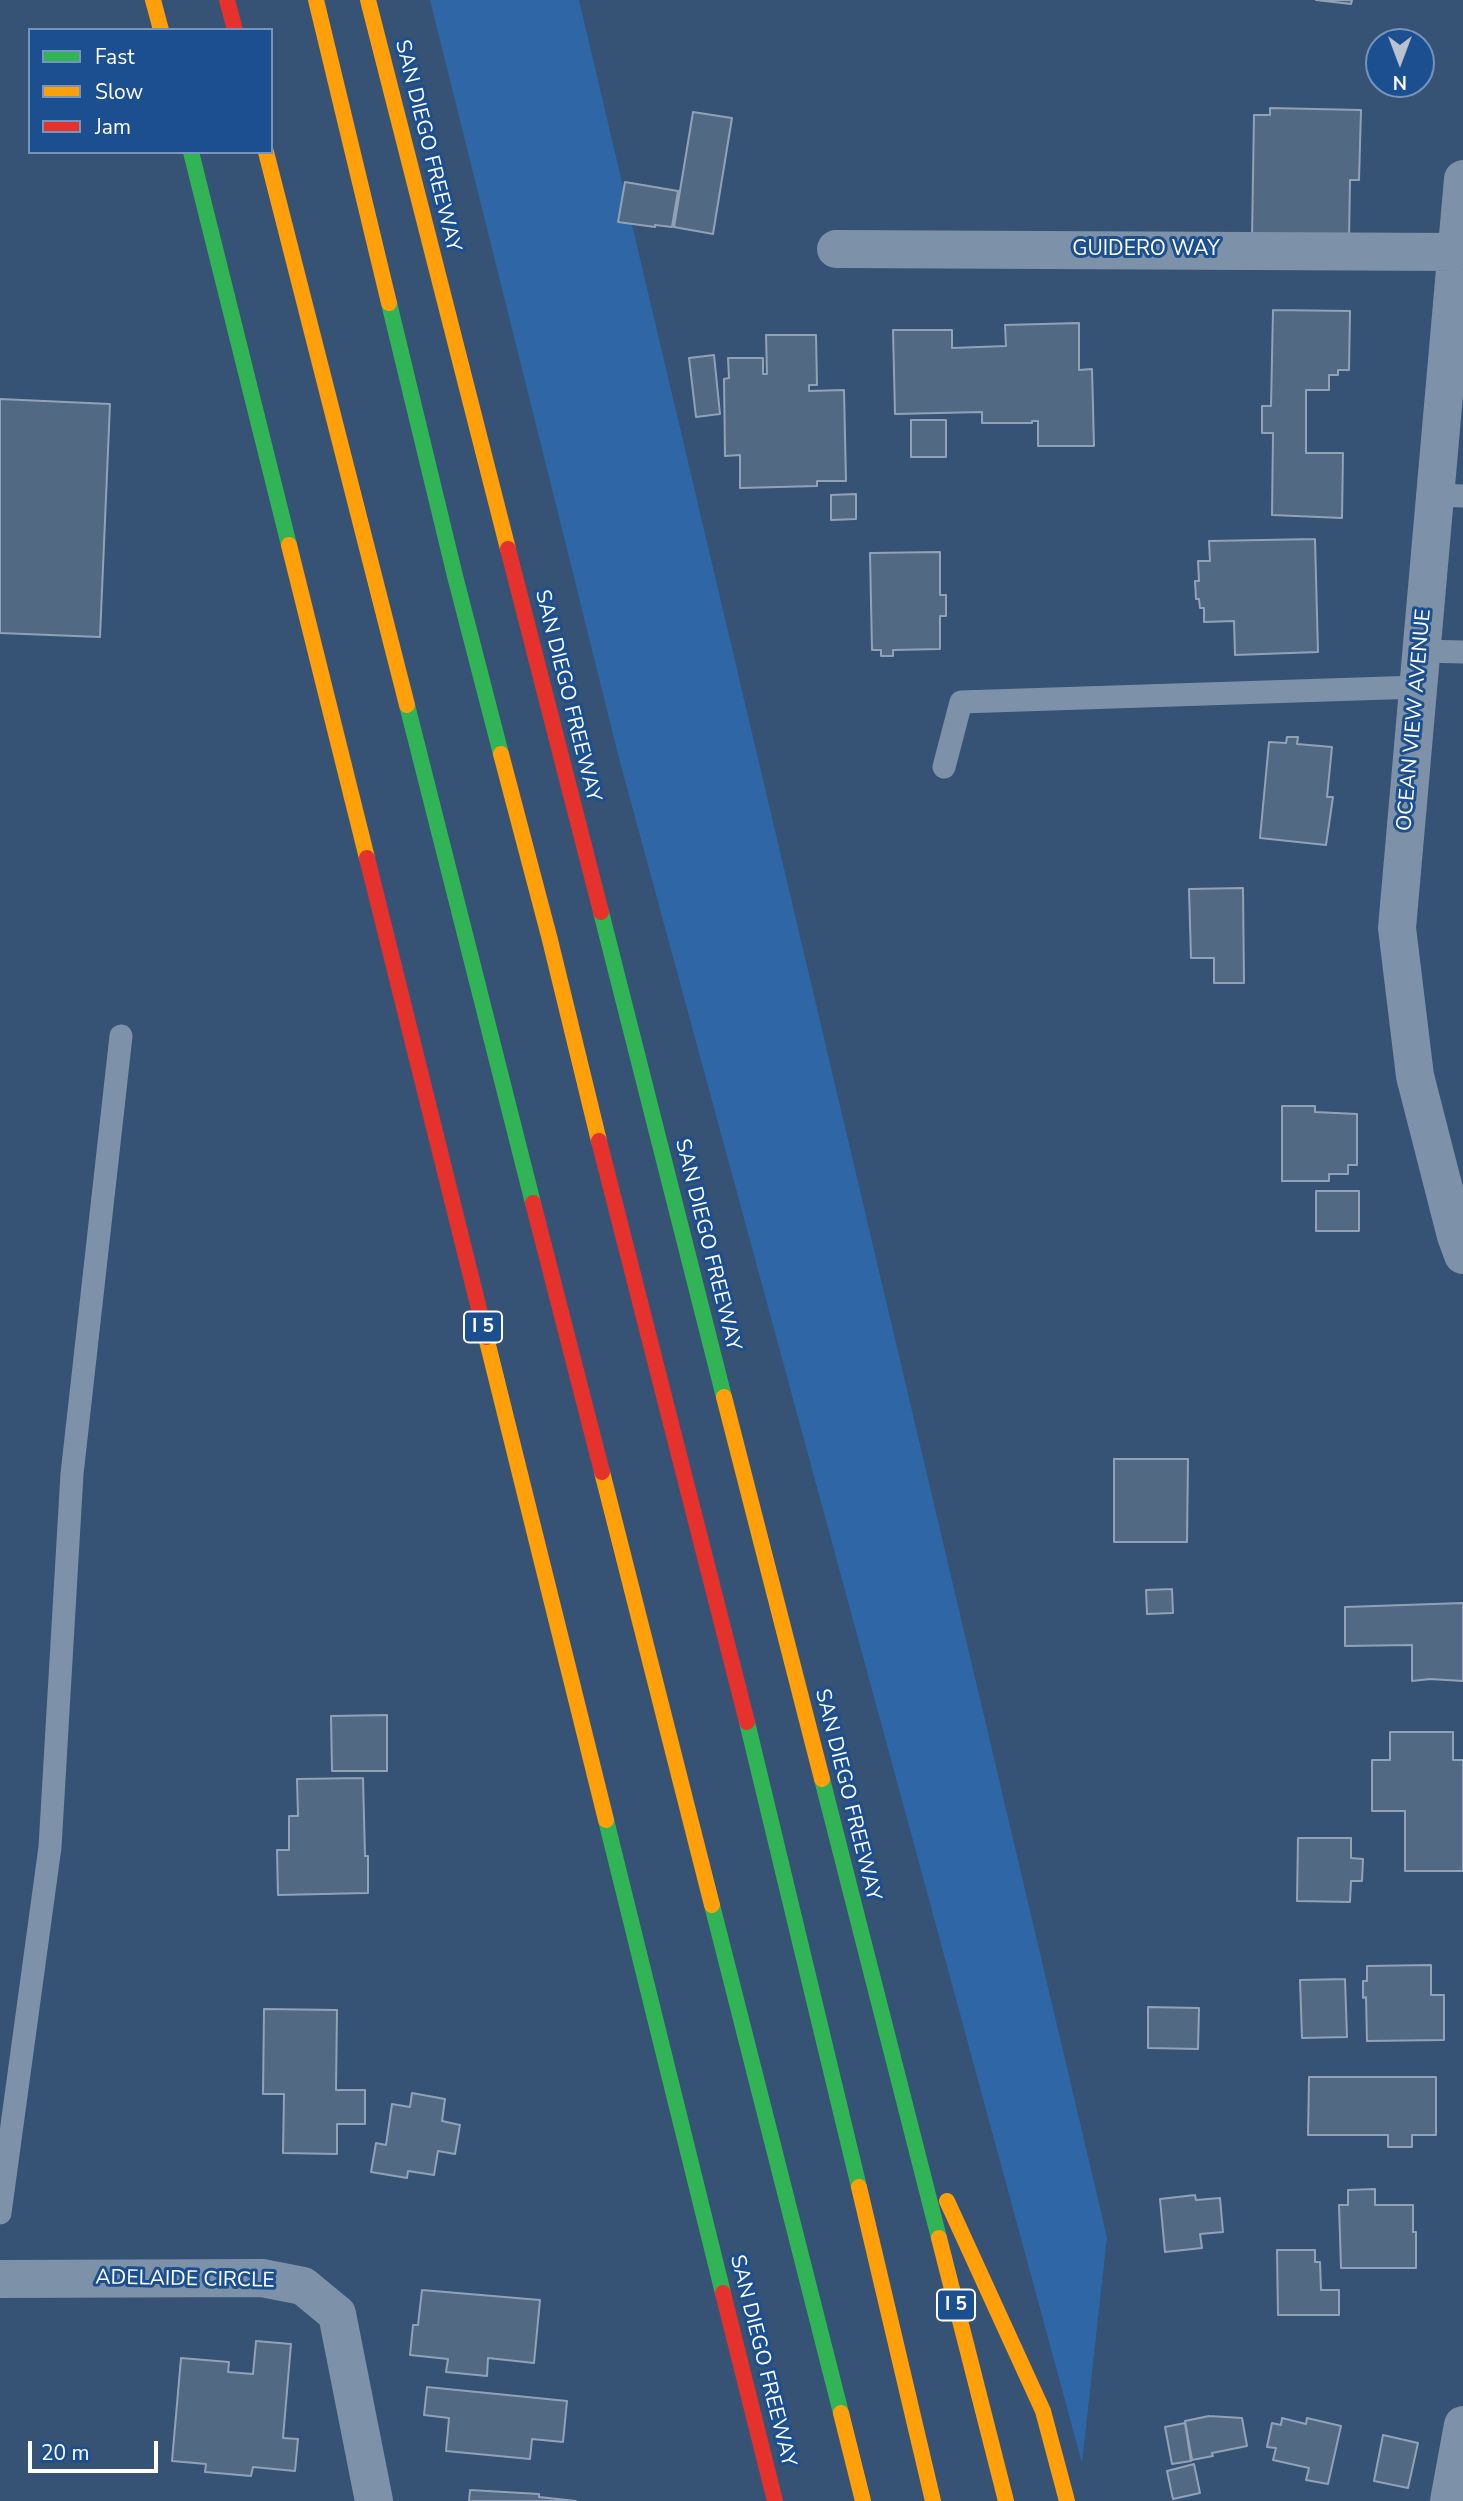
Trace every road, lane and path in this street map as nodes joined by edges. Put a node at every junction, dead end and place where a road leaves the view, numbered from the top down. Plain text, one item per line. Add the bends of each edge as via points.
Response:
1 (153, 0) edge
2 (227, 0) edge
3 (316, 0) edge
4 (368, 0) edge
5 (160, 28) edge
6 (234, 28) edge
7 (191, 154) edge
8 (267, 154) edge
9 (1463, 179) edge
10 (836, 249) dead end
11 (1456, 252) junction
12 (1449, 496) edge
13 (1463, 652) edge
14 (1419, 669) junction
15 (944, 767) dead end
16 (121, 1036) dead end
17 (1452, 1174) edge
18 (1463, 1255) edge
19 (906, 2109) junction
20 (0, 2213) edge
21 (0, 2279) edge
22 (1463, 2426) edge
23 (374, 2501) edge
24 (775, 2501) edge
25 (863, 2501) edge
26 (933, 2501) edge
27 (1006, 2501) edge
28 (1067, 2501) edge
29 (1449, 2501) edge

1 - 5 highway
2 - 6 highway
3 - 26 highway via 452,562 720,1612
4 - 19 highway, SAN DIEGO FREEWAY / I 5
7 - 24 highway, SAN DIEGO FREEWAY / I 5
8 - 25 highway
9 - 11 street, OCEAN VIEW AVENUE
10 - 11 street, GUIDERO WAY
11 - 12 street, OCEAN VIEW AVENUE
12 - 14 street, OCEAN VIEW AVENUE
13 - 14 lane
14 - 15 lane via 961,702
14 - 17 street, OCEAN VIEW AVENUE via 1396,928 1415,1076
16 - 20 lane via 72,1474 50,1847
17 - 18 street, OCEAN VIEW AVENUE
19 - 27 highway, SAN DIEGO FREEWAY / I 5
19 - 28 highway via 1042,2411
21 - 23 street, ADELAIDE CIRCLE via 262,2278 303,2286 337,2314
22 - 29 street

